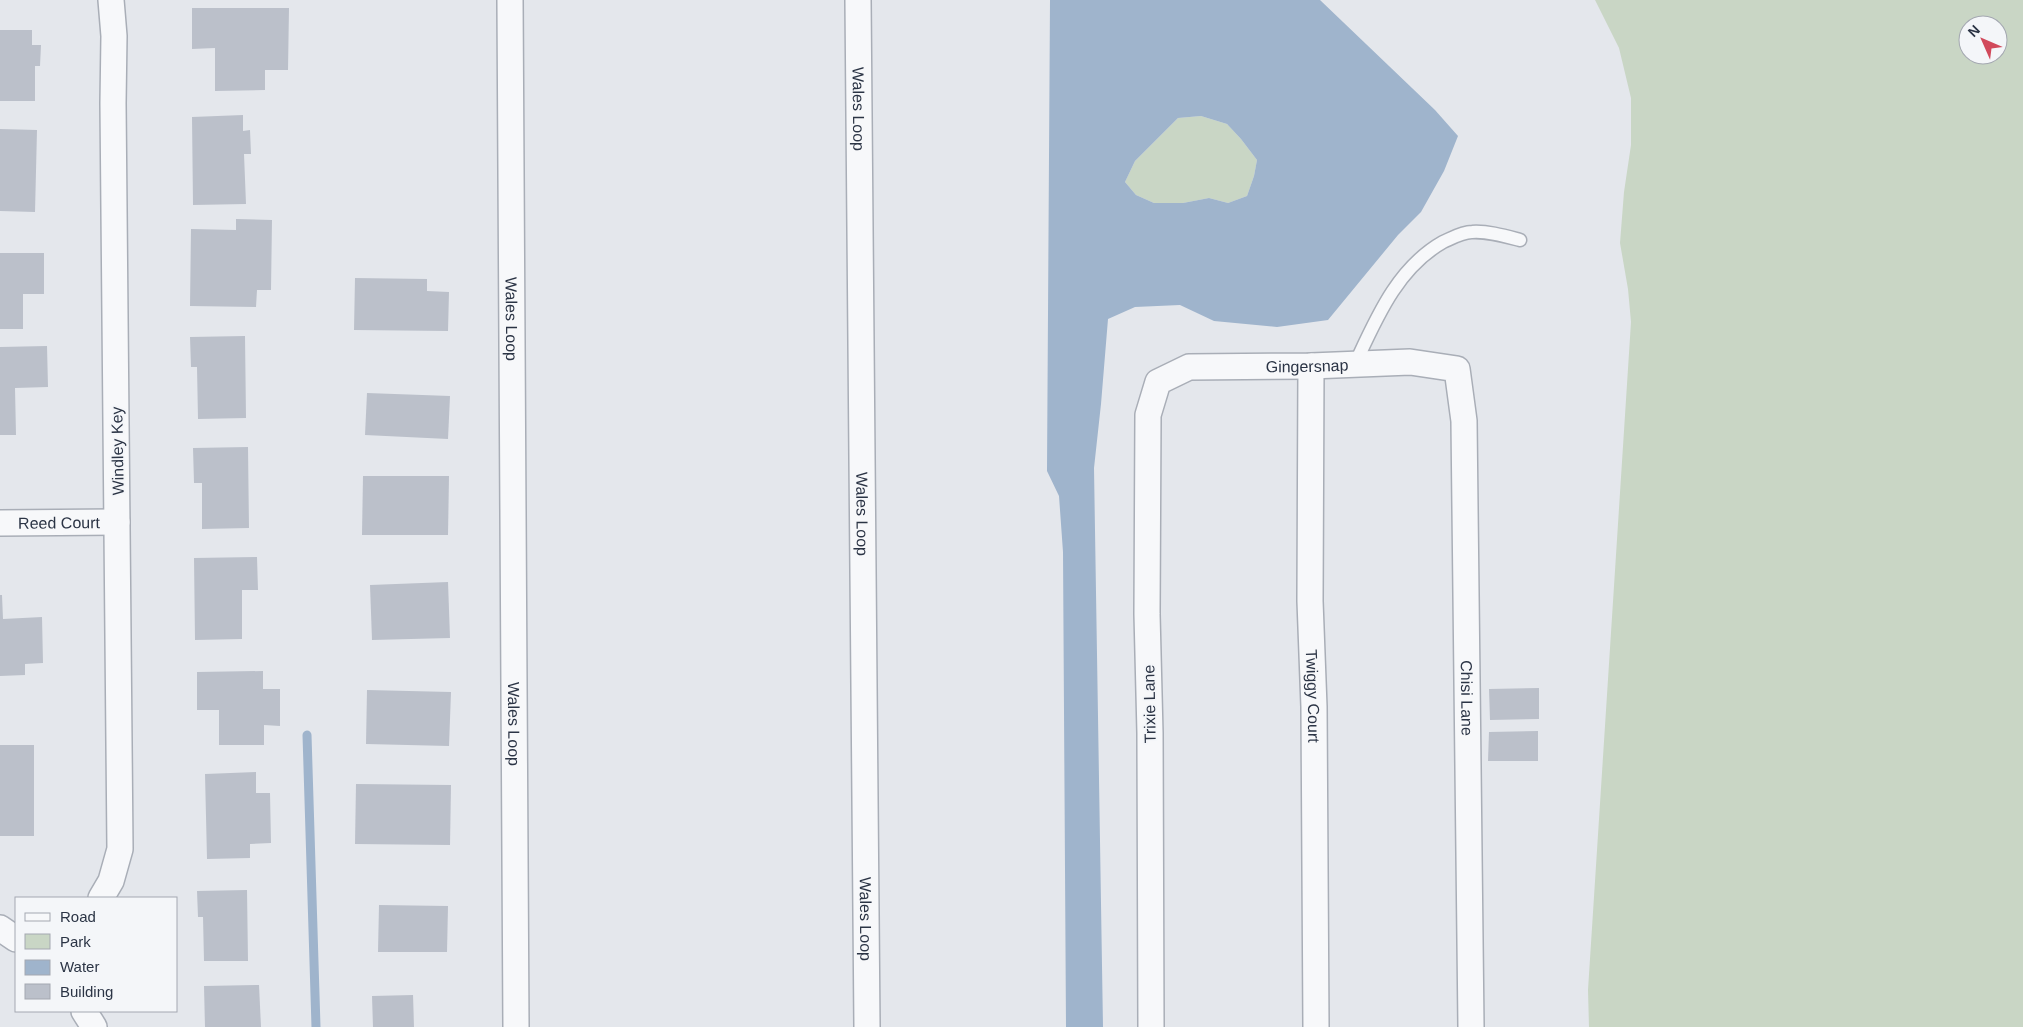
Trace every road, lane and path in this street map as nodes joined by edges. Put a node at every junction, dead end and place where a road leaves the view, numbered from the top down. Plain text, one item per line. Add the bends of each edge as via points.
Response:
1 (111, 0) edge
2 (510, 0) edge
3 (858, 0) edge
4 (1520, 240) dead end
5 (1355, 364) junction
6 (1311, 366) junction
7 (1457, 369) joint
8 (1158, 382) joint
9 (117, 522) junction
10 (0, 523) edge
11 (102, 897) edge
12 (0, 928) edge
13 (15, 938) edge
14 (85, 1012) edge
15 (94, 1027) edge
16 (516, 1027) edge
17 (867, 1027) edge
18 (1151, 1027) edge
19 (1316, 1027) edge
20 (1471, 1027) edge

1 - 9 street, Windley Key via 114,36
2 - 16 street, Wales Loop
3 - 17 street, Wales Loop
4 - 5 lane via 1470,232 1432,249 1400,280
5 - 6 street, Gingersnap
5 - 7 street, Gingersnap via 1410,362
6 - 8 street, Gingersnap via 1189,367
6 - 19 street, Twiggy Court via 1310,601 1314,707
7 - 20 street, Chisi Lane via 1464,421
8 - 18 street, Trixie Lane via 1148,415
9 - 10 street, Reed Court
9 - 11 street, Windley Key via 120,849 111,881
12 - 13 street
14 - 15 street

